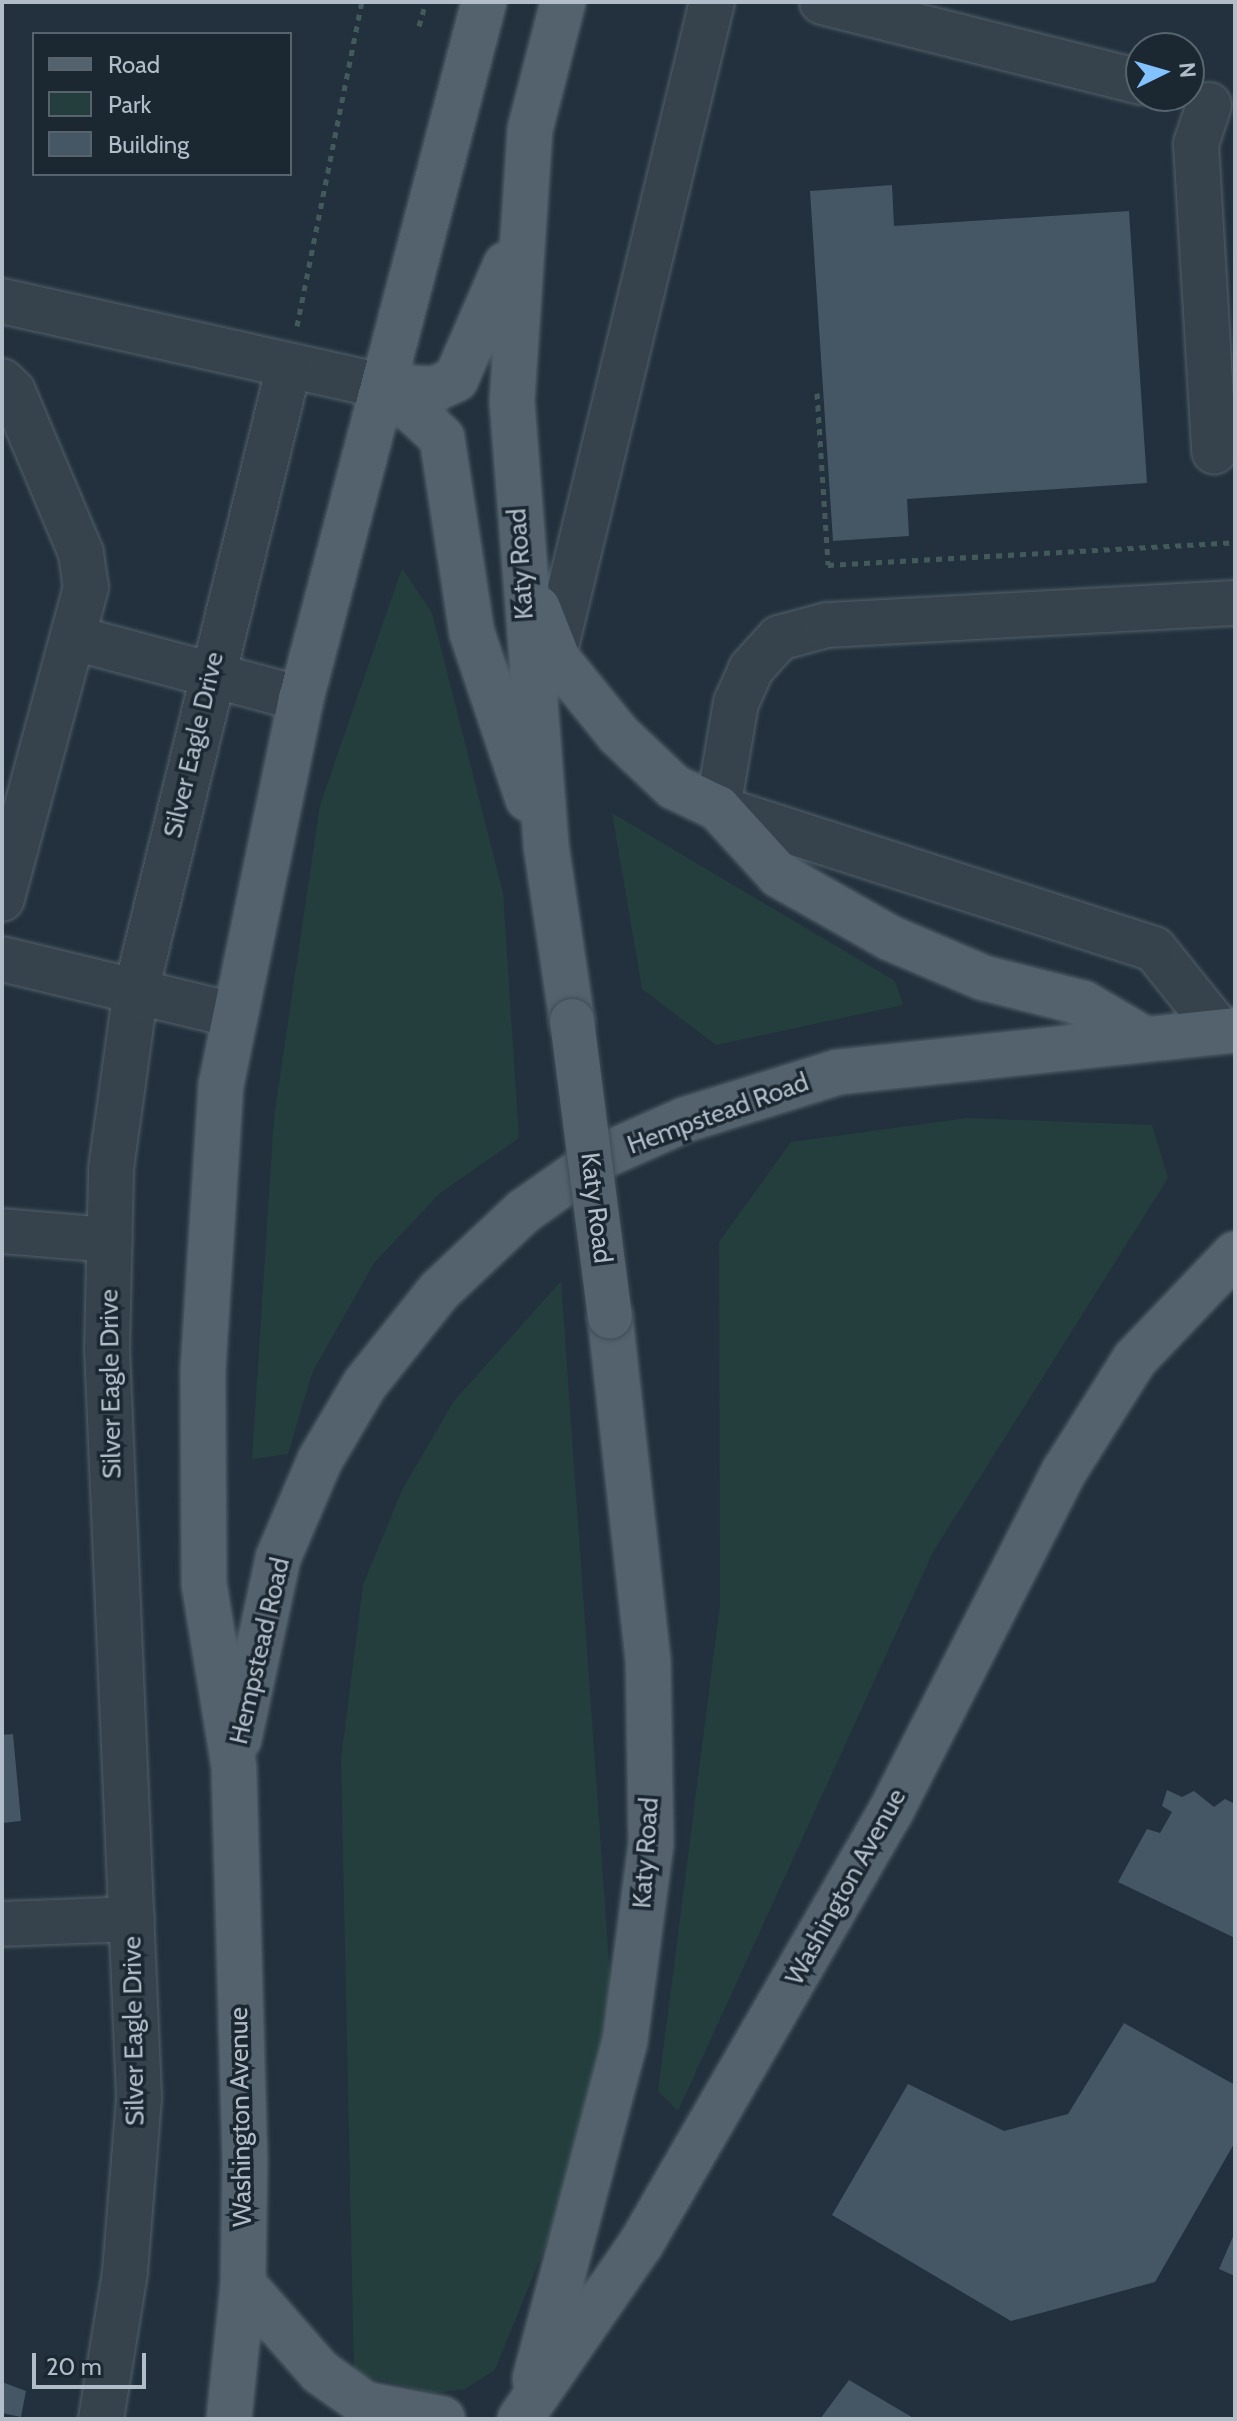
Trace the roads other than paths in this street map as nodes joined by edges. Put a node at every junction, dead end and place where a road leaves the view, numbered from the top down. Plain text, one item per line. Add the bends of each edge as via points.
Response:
1 (484, 2) edge
2 (563, 2) edge
3 (712, 2) edge
4 (822, 2) edge
5 (1125, 78) edge
6 (1209, 106) edge
7 (521, 225) junction
8 (2, 301) edge
9 (289, 366) junction
10 (2, 381) edge
11 (387, 387) junction
12 (1214, 451) dead end
13 (520, 566) junction
14 (1235, 603) edge
15 (74, 638) junction
16 (555, 650) junction
17 (210, 679) junction
18 (301, 699) junction
19 (718, 808) junction
20 (546, 845) junction
21 (2, 899) edge
22 (2, 959) edge
23 (135, 995) junction
24 (234, 1015) junction
25 (1228, 1030) edge
26 (1141, 1037) junction
27 (2, 1231) edge
28 (110, 1240) junction
29 (1235, 1254) edge
30 (234, 1767) junction
31 (132, 1919) junction
32 (2, 1924) edge
33 (243, 2284) junction
34 (523, 2412) edge
35 (101, 2419) edge
36 (229, 2419) edge
37 (443, 2419) edge

1 - 11 main road
2 - 7 main road, Katy Road via 530,130
3 - 16 street
4 - 5 street
6 - 12 street via 1196,144
7 - 11 main road via 456,379 435,389
7 - 13 main road, Katy Road via 512,401
8 - 9 street
9 - 11 street
9 - 17 street, Silver Eagle Drive
10 - 15 street via 13,392 81,553 86,587
11 - 18 main road
11 - 20 main road via 442,438 482,674
13 - 16 main road
13 - 20 main road, Katy Road
14 - 19 street via 827,625 779,638 751,669 736,703
15 - 17 street
15 - 21 street
16 - 19 main road via 630,745 674,787
17 - 18 street
17 - 23 street, Silver Eagle Drive
18 - 24 main road
19 - 25 street via 1154,949
19 - 26 main road via 779,875 878,932 984,978 1083,1003
20 - 34 main road, Katy Road, bridge via 610,1317 648,1660 651,1844 625,2041
22 - 23 street
23 - 24 street
23 - 28 street, Silver Eagle Drive via 111,1169
24 - 30 main road via 221,1085 203,1369 204,1583
25 - 26 main road, Hempstead Road
26 - 30 main road, Hempstead Road via 838,1072 684,1120 601,1157 524,1211 439,1291 365,1384 320,1460 278,1558
27 - 28 street
28 - 31 street, Silver Eagle Drive via 107,1350
29 - 34 main road, Washington Avenue via 1135,1359 1065,1470 890,1813 642,2242
30 - 33 main road, Washington Avenue
31 - 32 street
31 - 35 street, Silver Eagle Drive via 139,2097 125,2272
33 - 36 main road, Washington Avenue
33 - 37 main road via 320,2372 365,2404

